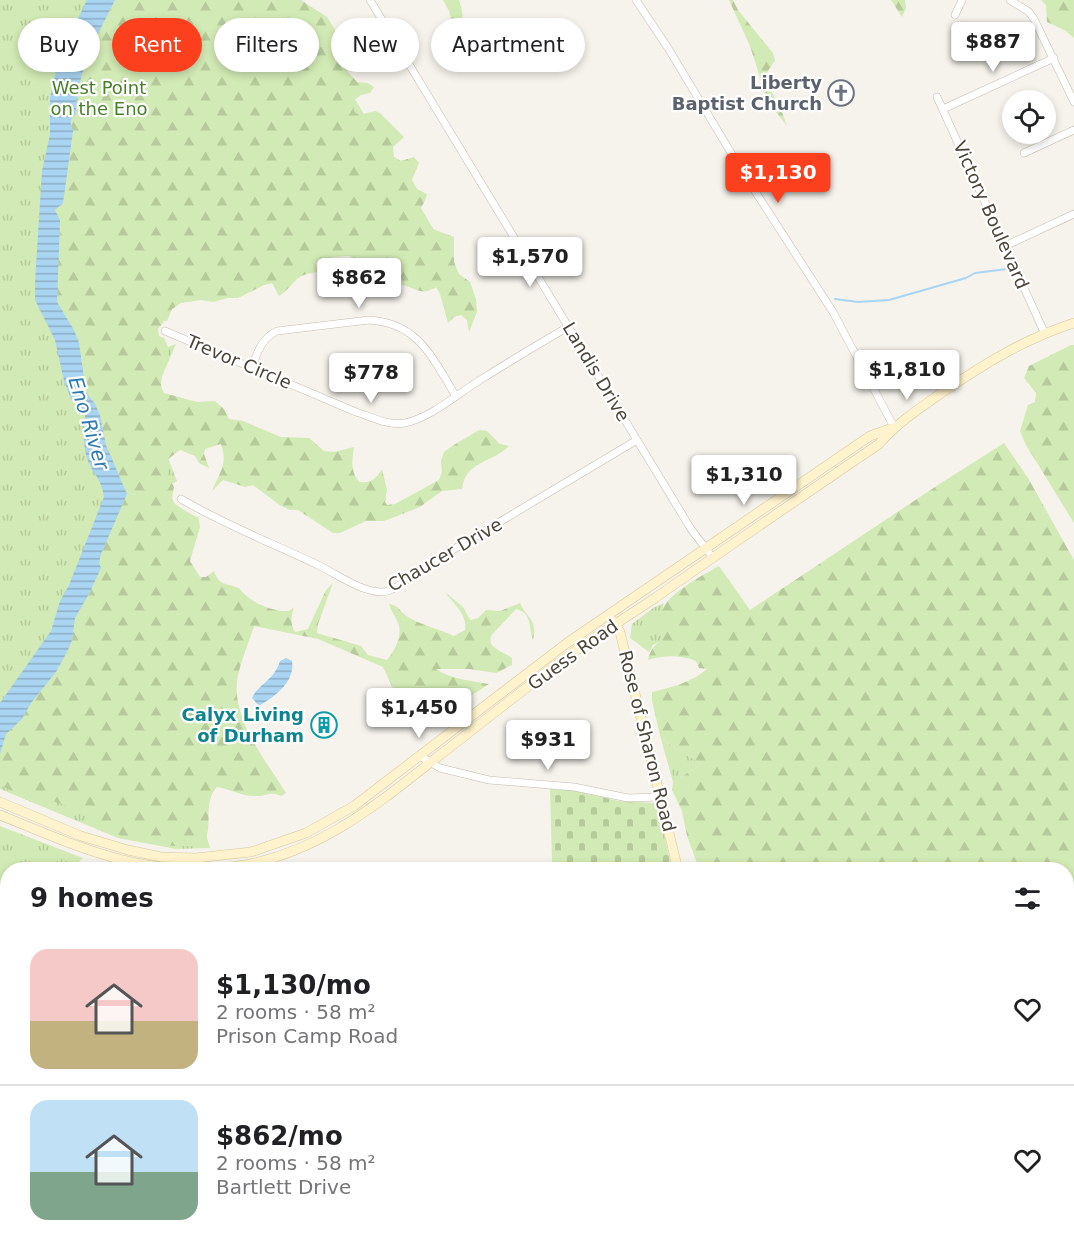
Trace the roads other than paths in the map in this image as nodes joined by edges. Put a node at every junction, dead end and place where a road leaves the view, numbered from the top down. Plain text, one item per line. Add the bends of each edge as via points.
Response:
1 (370, 0) edge
2 (636, 0) edge
3 (962, 0) edge
4 (1010, 0) edge
5 (955, 15) dead end
6 (1054, 58) junction
7 (937, 97) dead end
8 (1074, 102) edge
9 (943, 109) junction
10 (1074, 130) edge
11 (1024, 153) dead end
12 (1074, 214) edge
13 (1005, 246) junction
14 (1074, 323) edge
15 (568, 327) junction
16 (165, 331) dead end
17 (1045, 334) junction
18 (252, 368) junction
19 (456, 396) junction
20 (894, 427) junction
21 (637, 440) junction
22 (181, 499) dead end
23 (705, 549) junction
24 (712, 558) junction
25 (609, 615) junction
26 (615, 624) junction
27 (420, 756) junction
28 (431, 762) junction
29 (660, 797) junction
30 (2, 803) edge
31 (0, 815) edge
32 (161, 857) junction
33 (124, 862) edge
34 (160, 862) edge
35 (259, 862) edge
36 (676, 862) edge

1 - 15 street, Landis Drive
2 - 20 street via 833,312
3 - 5 street
4 - 6 street via 1029,12
6 - 8 street
6 - 9 street
7 - 9 street, Victory Boulevard
9 - 13 street, Victory Boulevard
10 - 11 street
12 - 13 street
13 - 17 street, Victory Boulevard
14 - 17 main road, Guess Road
15 - 19 street, Trevor Circle
15 - 21 street, Landis Drive
16 - 18 street, Trevor Circle
17 - 20 main road, Guess Road via 963,378
18 - 19 street, Trevor Circle via 386,423 409,421
18 - 19 street via 262,344 277,331 379,321 399,326 421,342
20 - 23 main road, Guess Road via 870,435
20 - 24 main road, Guess Road via 879,444
21 - 22 street, Chaucer Drive via 385,591 355,584
21 - 23 street, Landis Drive
23 - 24 street, Landis Drive
23 - 25 main road, Guess Road
24 - 26 main road, Guess Road
25 - 26 main road, Rose of Sharon Road
25 - 27 main road, Guess Road
26 - 28 main road, Guess Road
26 - 29 main road, Rose of Sharon Road via 625,648
27 - 28 street
27 - 32 main road, Guess Road via 354,806 306,833 251,852
28 - 29 street via 440,768 489,780 574,787 628,798
28 - 35 main road, Guess Road via 362,816 308,846
29 - 36 main road, Rose of Sharon Road
30 - 32 main road, Guess Road via 81,836
31 - 33 main road, Guess Road
32 - 34 street

